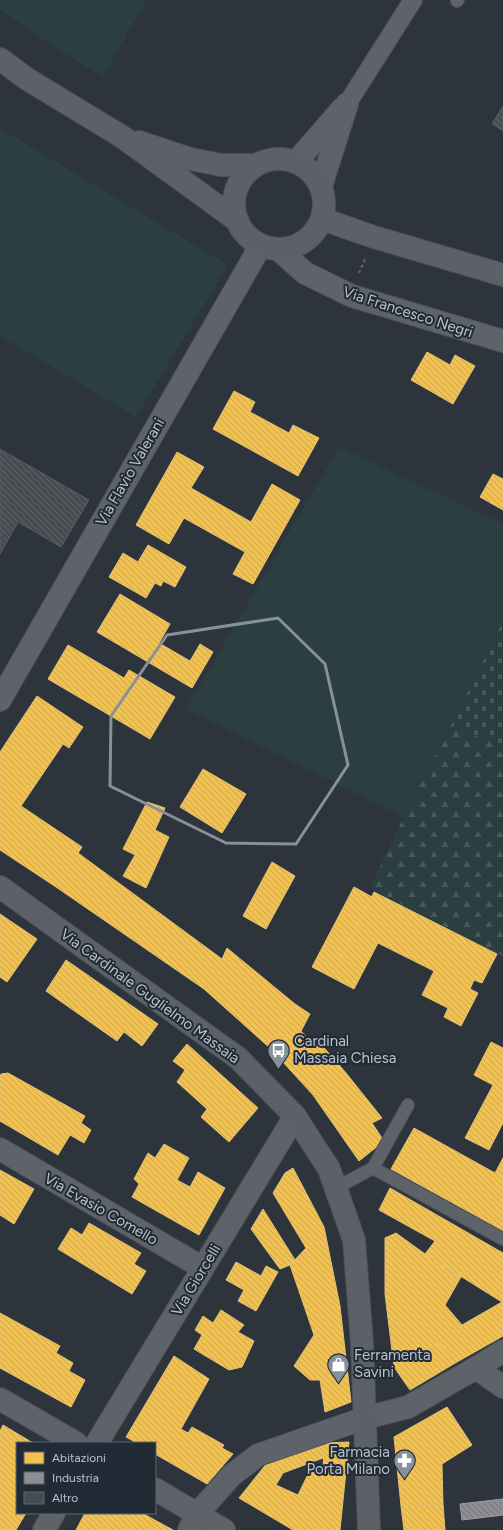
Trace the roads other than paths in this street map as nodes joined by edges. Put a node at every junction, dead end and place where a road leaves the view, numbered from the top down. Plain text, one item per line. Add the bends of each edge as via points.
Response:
1 (413, 0) edge
2 (0, 59) edge
3 (347, 104) junction
4 (121, 136) junction
5 (296, 162) junction
6 (256, 165) junction
7 (321, 186) junction
8 (322, 219) junction
9 (238, 221) junction
10 (270, 247) junction
11 (503, 275) edge
12 (503, 341) edge
13 (0, 700) edge
14 (0, 887) edge
15 (408, 1105) dead end
16 (295, 1116) junction
17 (0, 1149) edge
18 (374, 1168) junction
19 (336, 1188) junction
20 (503, 1239) edge
21 (203, 1268) junction
22 (503, 1351) edge
23 (476, 1368) junction
24 (503, 1387) edge
25 (0, 1399) edge
26 (365, 1418) junction
27 (74, 1442) edge
28 (98, 1442) edge
29 (156, 1490) edge
30 (53, 1514) edge
31 (193, 1522) edge
32 (44, 1530) edge
33 (224, 1530) edge
34 (369, 1530) edge

1 - 3 street
2 - 4 main road via 27,79
3 - 5 street
3 - 7 street
4 - 6 main road via 190,159 220,165
4 - 9 main road
5 - 6 main road via 281,158
5 - 7 main road via 306,167
6 - 9 main road via 246,173 235,196
7 - 8 main road via 324,196
8 - 10 main road via 316,230 296,246
8 - 11 main road
9 - 10 main road via 252,239
10 - 12 street, Via Francesco Negri via 305,273 352,296
10 - 13 street, Via Flavio Valerani
14 - 16 main road, Via Cardinale Guglielmo Massaia via 238,1058
15 - 18 lane
16 - 19 main road, Via Cardinale Guglielmo Massaia via 329,1168
16 - 21 street, Via Giorcelli
17 - 21 street, Via Evasio Comello
18 - 19 lane
18 - 20 lane
19 - 26 main road, Via Cardinale Guglielmo Massaia via 354,1240
21 - 28 street, Via Giorcelli
22 - 23 street
23 - 24 street
23 - 26 street via 408,1407
25 - 27 street
26 - 31 street via 258,1454 232,1475
26 - 34 main road, Via Cardinale Guglielmo Massaia
29 - 31 street
30 - 32 street
31 - 33 street

